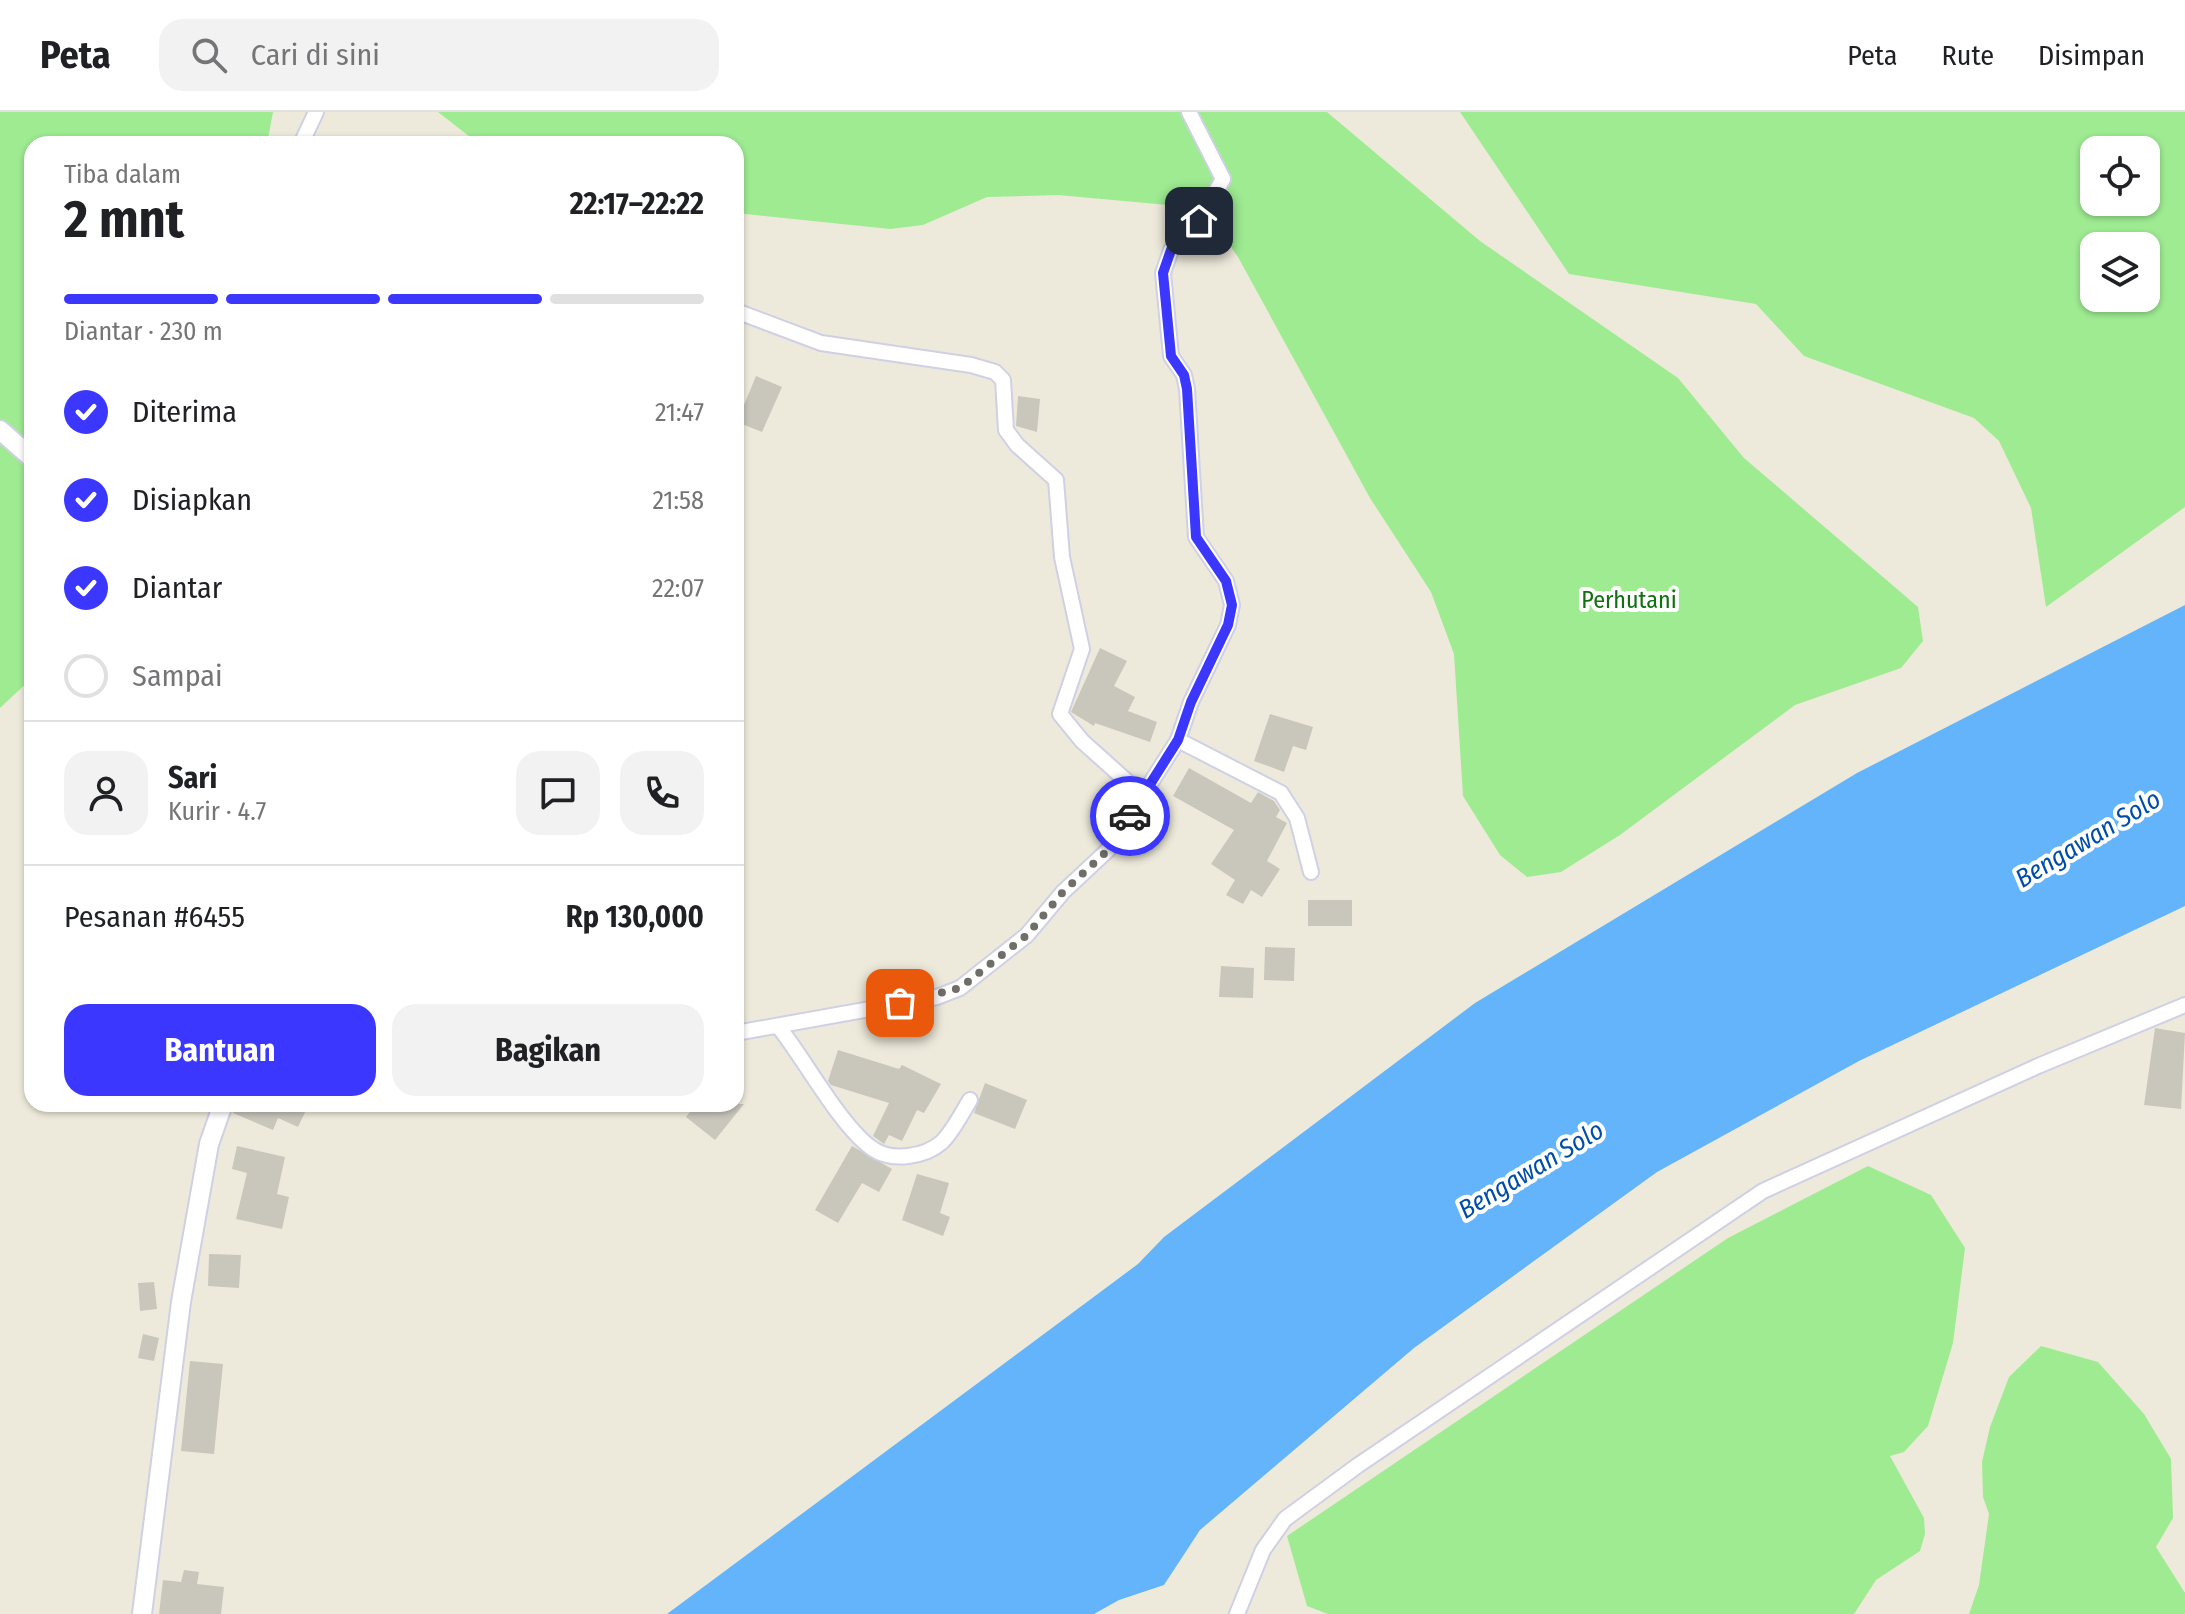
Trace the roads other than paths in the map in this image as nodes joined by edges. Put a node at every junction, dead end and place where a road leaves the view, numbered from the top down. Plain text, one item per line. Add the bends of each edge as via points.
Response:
1 (316, 112) edge
2 (1189, 112) edge
3 (305, 136) edge
4 (744, 314) edge
5 (0, 430) edge
6 (24, 451) edge
7 (1178, 740) junction
8 (1141, 794) junction
9 (1311, 872) dead end
10 (2185, 1005) edge
11 (778, 1026) junction
12 (744, 1032) edge
13 (970, 1100) dead end
14 (220, 1112) edge
15 (142, 1614) edge
16 (1237, 1614) edge

1 - 3 street
2 - 7 street via 1223,179 1199,221 1171,250 1163,273 1171,356 1187,389 1196,537 1226,581 1232,605
4 - 8 street via 821,343 971,365 1003,380 1006,430 1056,480 1062,557 1082,649 1060,714
5 - 6 street
7 - 8 street
7 - 9 street via 1281,793 1297,818
8 - 11 street via 1108,850 1027,935 960,988 937,997
10 - 16 street via 1763,1191 1285,1519 1263,1550
11 - 12 street
11 - 13 street via 845,1121 881,1154 922,1153 943,1141
14 - 15 street via 209,1144 181,1302

